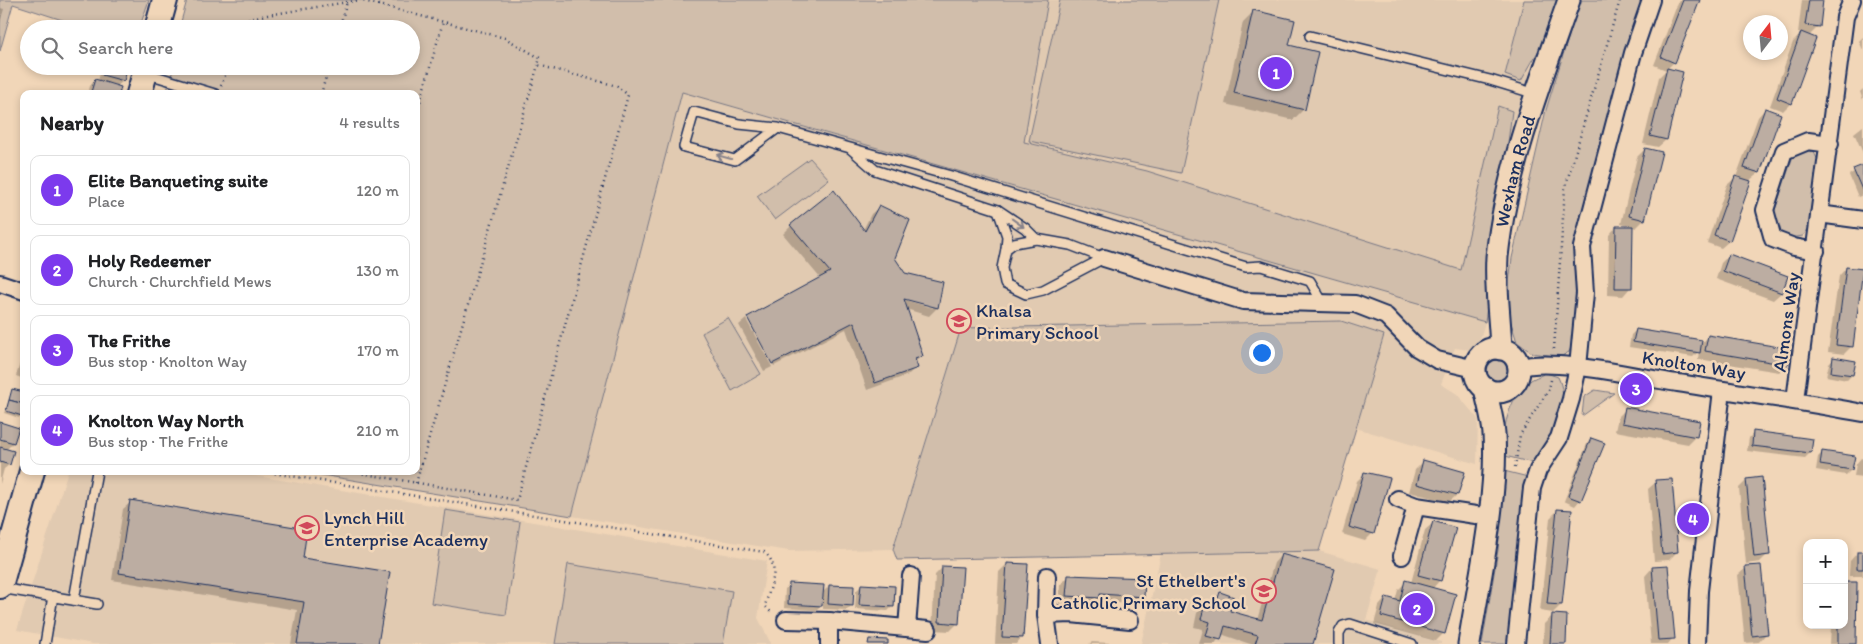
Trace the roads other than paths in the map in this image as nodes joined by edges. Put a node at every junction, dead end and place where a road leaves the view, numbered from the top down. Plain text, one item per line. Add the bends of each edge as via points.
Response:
1 (165, 0) edge
2 (1569, 0) edge
3 (1651, 0) edge
4 (1852, 0) edge
5 (159, 20) edge
6 (1310, 36) dead end
7 (144, 78) edge
8 (198, 90) edge
9 (1536, 94) junction
10 (778, 128) junction
11 (1830, 144) junction
12 (850, 148) junction
13 (998, 210) junction
14 (1820, 214) junction
15 (1863, 220) edge
16 (1036, 239) junction
17 (1006, 249) junction
18 (1816, 251) junction
19 (1104, 258) junction
20 (0, 283) edge
21 (20, 290) edge
22 (1323, 303) junction
23 (1501, 349) junction
24 (1578, 367) junction
25 (1475, 369) junction
26 (1516, 378) junction
27 (1485, 388) junction
28 (1722, 390) junction
29 (1795, 400) junction
30 (1863, 412) edge
31 (1494, 432) junction
32 (31, 475) edge
33 (96, 475) edge
34 (1398, 499) dead end
35 (1416, 506) junction
36 (1489, 517) junction
37 (1402, 556) dead end
38 (911, 576) dead end
39 (1047, 576) dead end
40 (0, 587) edge
41 (53, 596) junction
42 (74, 600) junction
43 (97, 604) dead end
44 (1046, 615) junction
45 (786, 620) road end
46 (1130, 620) dead end
47 (830, 621) junction
48 (907, 628) junction
49 (928, 630) dead end
50 (45, 644) edge
51 (829, 644) edge
52 (1050, 644) edge
53 (1339, 644) edge
54 (1412, 644) edge
55 (1468, 644) edge
56 (1516, 644) edge
57 (1697, 644) edge

1 - 5 main road
2 - 9 street, Wexham Road
3 - 24 street via 1633,53 1582,247 1585,294
4 - 11 street, Almons Way via 1845,17
6 - 9 lane
7 - 8 lane
9 - 23 street, Wexham Road via 1512,175 1497,258
10 -> 10 lane via 735,160 684,147 694,112 739,124
10 - 12 lane
11 - 14 street, Almons Way
11 - 18 street, Almons Way via 1808,141 1784,151 1765,210 1773,238 1794,247
12 - 13 lane via 875,170
12 - 22 lane via 1246,267 1261,266 1310,281
13 -> 16 lane
13 - 17 lane via 1006,236
14 - 15 street
14 - 18 street, Almons Way
16 - 17 lane via 1014,243
16 - 19 lane via 1070,245
17 - 19 lane via 1002,268 1005,284 1026,294 1043,290
18 - 29 street, Almons Way
19 - 22 street via 1243,301
20 - 21 street
22 - 25 street via 1355,304 1386,316 1417,348 1437,360
23 - 25 street via 1486,351
23 - 26 street via 1513,355
24 - 26 street, Knolton Way via 1530,364
24 - 28 street, Knolton Way
24 - 56 street via 1559,438 1538,470 1532,488
25 - 27 street via 1479,383
26 - 27 street via 1498,392
26 - 31 street
27 - 31 street
28 - 29 street, Knolton Way
28 - 57 street via 1699,591
29 - 30 street, Knolton Way
31 - 36 street
32 - 40 main road
33 - 42 lane
34 - 35 street
35 - 36 street
35 - 37 street
36 - 55 street
38 - 48 street
39 - 44 street
40 - 41 lane
41 - 42 lane
41 - 50 lane
42 - 43 lane
44 - 46 street via 1072,614
44 - 52 street
45 - 47 street
47 - 48 street
47 - 51 street
48 - 49 street
53 - 54 lane via 1339,633 1343,626 1350,624

